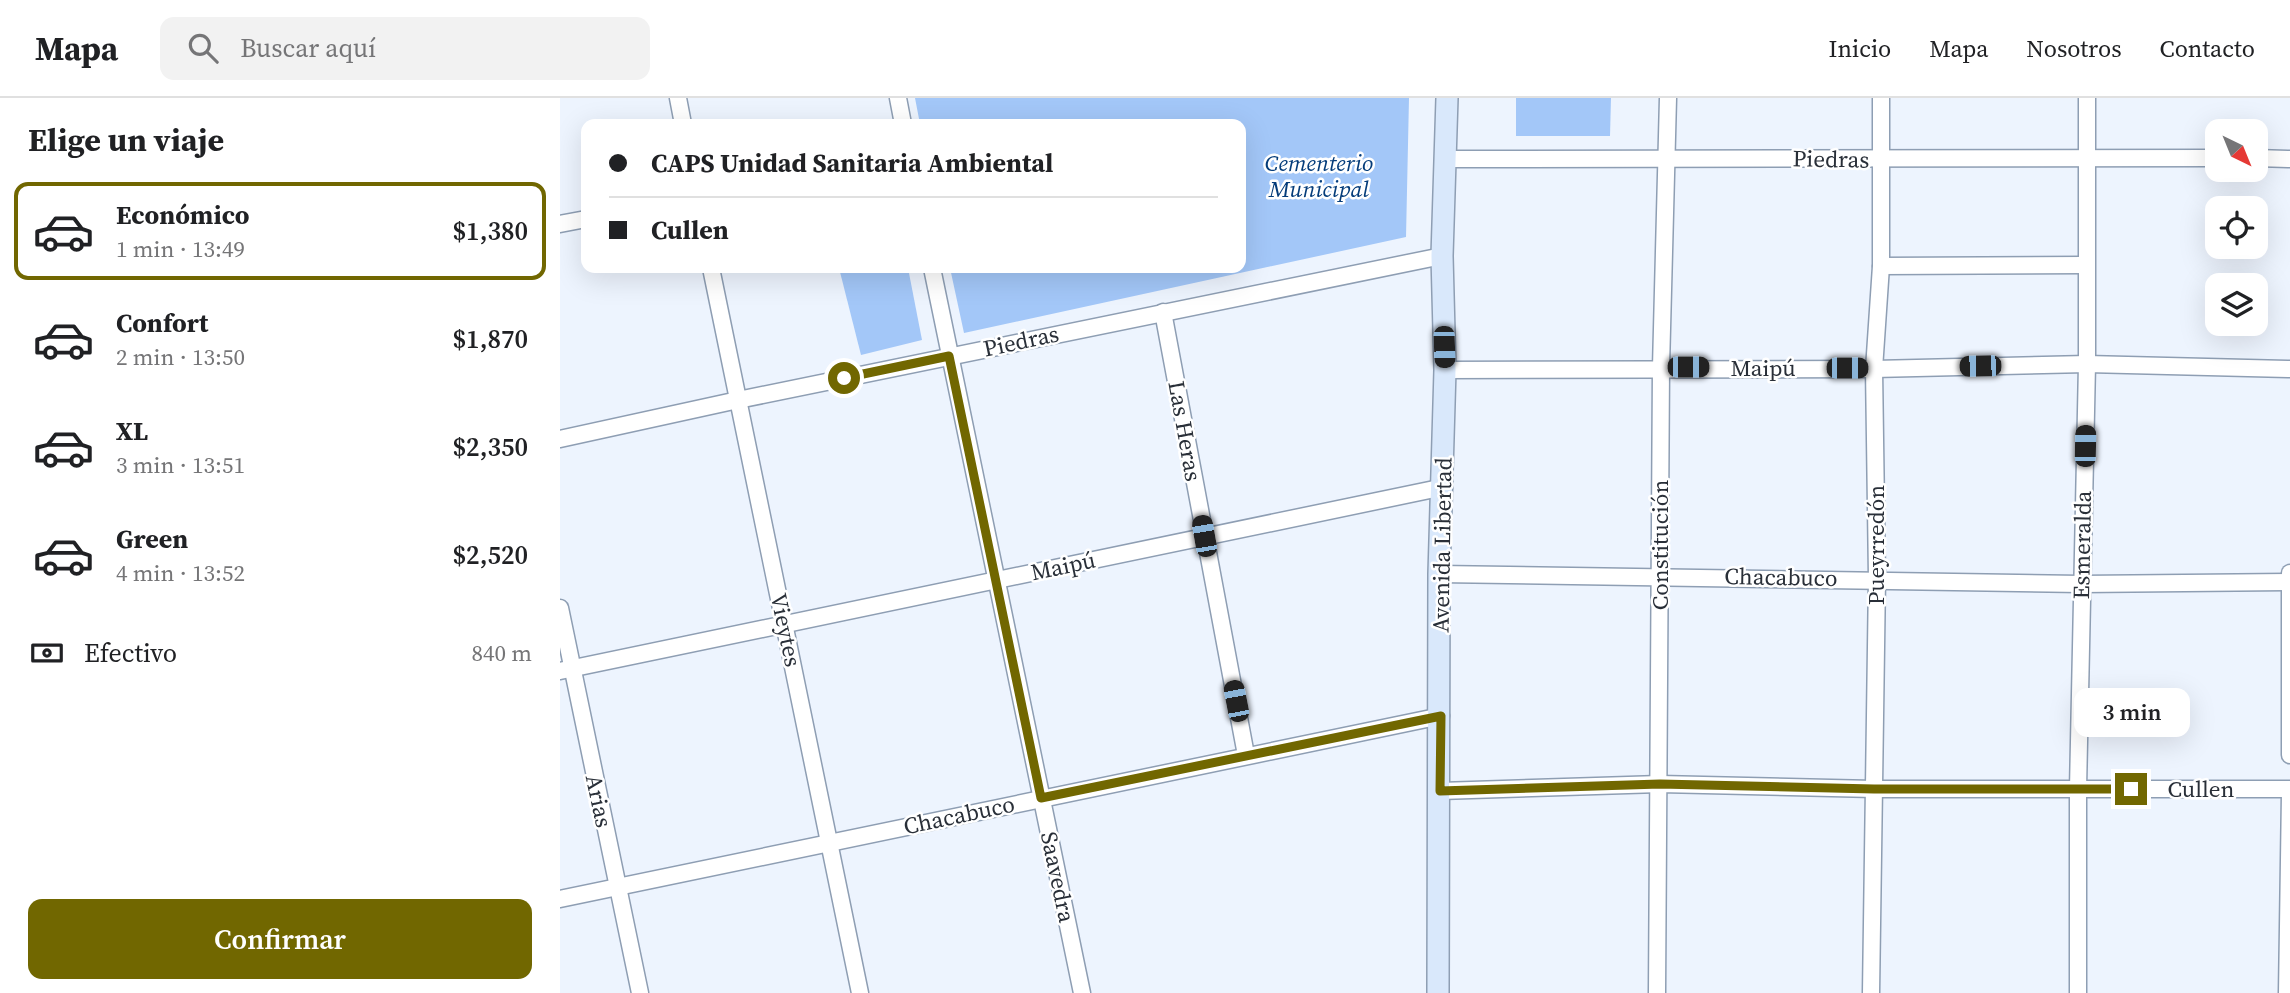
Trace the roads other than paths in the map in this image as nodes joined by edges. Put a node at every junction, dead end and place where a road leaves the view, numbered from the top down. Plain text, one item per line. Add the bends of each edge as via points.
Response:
1 (678, 98) edge
2 (898, 98) edge
3 (1447, 98) edge
4 (1668, 98) edge
5 (1881, 98) edge
6 (2087, 98) edge
7 (682, 119) edge
8 (902, 119) edge
9 (1669, 156) junction
10 (2086, 156) junction
11 (2205, 158) edge
12 (2268, 158) edge
13 (1445, 159) junction
14 (2290, 159) edge
15 (1880, 160) junction
16 (581, 220) edge
17 (560, 225) edge
18 (1441, 256) junction
19 (2085, 265) junction
20 (1881, 266) junction
21 (712, 273) edge
22 (933, 273) edge
23 (1163, 312) junction
24 (949, 356) junction
25 (2087, 364) junction
26 (1661, 367) junction
27 (1874, 369) junction
28 (2290, 369) edge
29 (1445, 370) junction
30 (738, 400) junction
31 (560, 439) edge
32 (1444, 487) junction
33 (1204, 536) junction
34 (2290, 573) edge
35 (1439, 574) junction
36 (1660, 576) junction
37 (1877, 578) junction
38 (995, 580) junction
39 (2290, 582) edge
40 (2081, 583) junction
41 (560, 608) edge
42 (785, 624) junction
43 (566, 670) edge
44 (1441, 716) junction
45 (1246, 755) junction
46 (2290, 755) edge
47 (1660, 784) junction
48 (1874, 789) junction
49 (2078, 789) junction
50 (1440, 791) junction
51 (2290, 791) edge
52 (1041, 798) junction
53 (830, 843) junction
54 (617, 887) junction
55 (560, 899) edge
56 (640, 993) edge
57 (860, 993) edge
58 (1082, 993) edge
59 (1439, 993) edge
60 (1657, 993) edge
61 (1871, 993) edge
62 (2078, 993) edge
63 (2287, 993) edge

1 - 7 street
2 - 8 street
3 - 13 main road, Avenida Libertad
4 - 9 street, Constitución
5 - 15 street, Pueyrredón
6 - 10 street, Esmeralda
9 - 13 street, Piedras
9 - 15 street, Piedras
9 - 26 street, Constitución
10 - 11 street, Piedras
10 - 15 street, Piedras
10 - 19 street, Esmeralda
12 - 14 street
13 - 18 main road, Avenida Libertad
15 - 20 street, Pueyrredón
16 - 17 street
18 - 23 street, Piedras
18 - 29 main road, Avenida Libertad
19 - 20 street
19 - 25 street, Esmeralda
20 - 27 street, Pueyrredón
21 - 30 street, Vieytes
22 - 24 street, Saavedra
23 - 24 street, Piedras
23 - 33 street, Las Heras
24 - 30 street, Piedras
24 - 38 street, Saavedra
25 - 27 street, Maipú
25 - 28 street, Maipú
25 - 40 street, Esmeralda
26 - 27 street, Maipú
26 - 29 street, Maipú
26 - 36 street, Constitución
27 - 37 street, Pueyrredón
29 - 32 main road, Avenida Libertad
30 - 31 street, Piedras
30 - 42 street, Vieytes
32 - 33 street, Maipú
32 - 35 main road, Avenida Libertad
33 - 38 street, Maipú
33 - 45 street, Las Heras
34 - 39 street
35 - 36 street, Chacabuco
35 - 44 main road, Avenida Libertad
36 - 37 street, Chacabuco
36 - 47 street, Constitución
37 - 40 street, Chacabuco
37 - 48 street, Pueyrredón
38 - 42 street, Maipú
38 - 52 street, Saavedra
39 - 40 street, Chacabuco
39 - 46 street
40 - 49 street, Esmeralda
41 - 43 street, Arias
42 - 43 street, Maipú
42 - 53 street, Vieytes
43 - 54 street, Arias
44 - 45 street, Chacabuco
44 - 50 main road, Avenida Libertad
45 - 52 street, Chacabuco
47 - 48 street, Cullen
47 - 50 street, Cullen
47 - 60 street, Constitución
48 - 49 street, Cullen
48 - 61 street, Pueyrredón
49 - 51 street, Cullen
49 - 62 street, Esmeralda
50 - 59 main road, Avenida Libertad
51 - 63 street
52 - 53 street, Chacabuco
52 - 58 street, Saavedra
53 - 54 street, Chacabuco
53 - 57 street, Vieytes
54 - 55 street, Chacabuco
54 - 56 street, Arias

